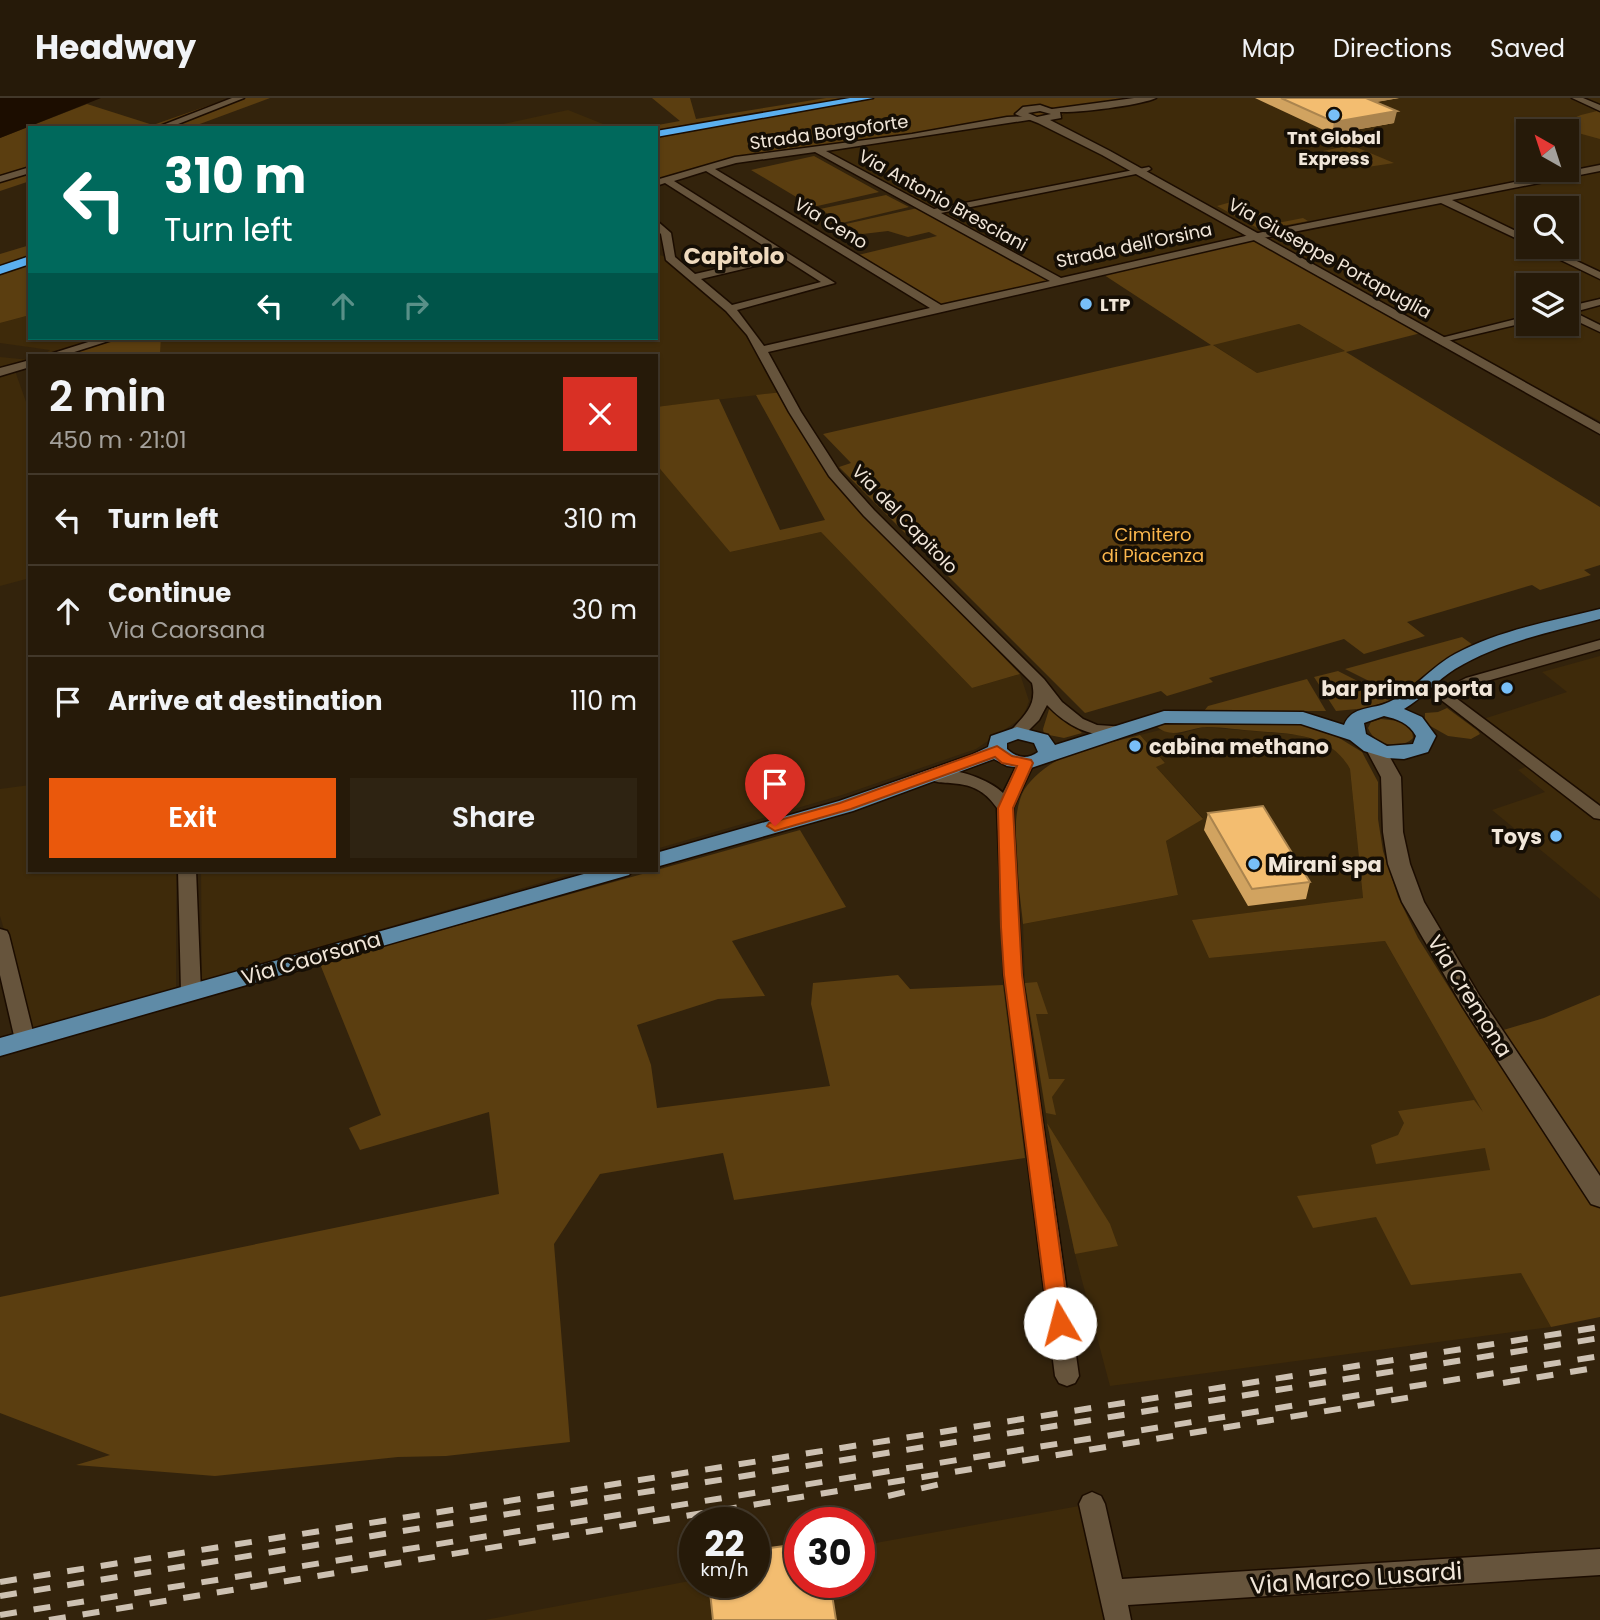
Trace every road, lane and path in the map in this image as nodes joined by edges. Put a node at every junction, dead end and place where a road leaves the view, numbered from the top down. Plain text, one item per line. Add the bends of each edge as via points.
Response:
1 (240, 98) edge
2 (845, 98) edge
3 (868, 98) edge
4 (1152, 98) edge
5 (1576, 98) edge
6 (1598, 106) edge
7 (1039, 114) junction
8 (164, 126) edge
9 (658, 132) edge
10 (658, 132) edge
11 (814, 148) junction
12 (707, 168) junction
13 (1600, 168) edge
14 (1142, 170) junction
15 (28, 171) edge
16 (0, 179) edge
17 (661, 181) edge
18 (1441, 199) junction
19 (933, 212) junction
20 (658, 225) edge
21 (1516, 235) edge
22 (1259, 236) junction
23 (786, 256) junction
24 (28, 258) edge
25 (28, 258) edge
26 (1564, 259) edge
27 (0, 265) edge
28 (0, 270) edge
29 (1600, 276) edge
30 (694, 278) junction
31 (1057, 280) junction
32 (1600, 302) edge
33 (938, 308) junction
34 (1579, 308) edge
35 (730, 309) junction
36 (1579, 318) edge
37 (1516, 322) edge
38 (1600, 329) edge
39 (1444, 339) junction
40 (105, 340) edge
41 (761, 350) junction
42 (57, 354) edge
43 (28, 364) edge
44 (0, 372) edge
45 (1600, 422) edge
46 (1600, 430) edge
47 (1600, 614) edge
48 (1600, 623) edge
49 (1600, 644) edge
50 (1043, 692) junction
51 (1378, 712) junction
52 (1303, 718) junction
53 (1417, 723) junction
54 (1120, 730) junction
55 (1017, 733) junction
56 (1357, 736) junction
57 (1045, 745) junction
58 (1376, 749) junction
59 (1412, 752) junction
60 (988, 755) junction
61 (1021, 763) junction
62 (933, 776) junction
63 (1391, 776) junction
64 (1005, 808) junction
65 (1600, 814) edge
66 (658, 859) edge
67 (187, 872) edge
68 (615, 872) edge
69 (0, 935) edge
70 (191, 992) junction
71 (25, 1040) junction
72 (0, 1047) edge
73 (1600, 1197) edge
74 (1067, 1376) dead end
75 (1092, 1504) dead end
76 (1600, 1562) edge
77 (1112, 1593) junction
78 (1118, 1620) edge

1 - 8 street
2 - 9 highway
3 - 10 highway
4 - 7 street, Strada Borgoforte
5 - 6 street
7 - 11 street, Strada Borgoforte via 912,137
7 - 14 main road, Via Giuseppe Portapuglia
11 - 12 street, Strada Borgoforte
11 - 19 street, Via Antonio Bresciani
12 - 17 street, Strada Borgoforte
12 - 33 street, Via Ceno
13 - 18 street, Strada dell'Orsina
14 - 19 street
14 - 22 main road, Via Giuseppe Portapuglia
15 - 16 street
17 - 23 street
18 - 21 street
18 - 22 street, Strada dell'Orsina
19 - 31 street, Via Antonio Bresciani
20 - 30 street, Via del Capitolo via 666,233 670,258
22 - 31 street, Strada dell'Orsina
22 - 39 main road, Via Giuseppe Portapuglia
23 - 30 street
23 - 35 street via 830,283
24 - 27 highway
25 - 28 highway
26 - 29 street
30 - 35 street, Via del Capitolo
31 - 33 street, Strada dell'Orsina
32 - 34 street
33 - 41 street, Strada dell'Orsina
35 - 41 street, Via del Capitolo
36 - 38 street
37 - 39 street
39 - 45 main road, Via Giuseppe Portapuglia
39 - 46 main road, Via Giuseppe Portapuglia
40 - 42 street
41 - 50 street, Via del Capitolo via 834,473
43 - 44 street
47 - 51 main road via 1481,648 1447,666 1405,701
48 - 53 main road via 1474,662 1436,688
49 - 65 street via 1471,681 1453,690 1448,699
50 - 54 street, Via del Capitolo via 1088,728
50 - 55 street via 1031,721
50 - 57 street via 1037,730
51 - 52 main road
51 - 53 main road
51 - 56 main road via 1362,715 1353,724
52 - 54 main road via 1164,717
52 - 56 main road
53 - 59 main road via 1425,742
54 - 57 main road
55 - 57 main road
55 - 60 main road via 998,740
56 - 58 main road
57 - 61 main road via 1037,761
58 - 59 main road
58 - 63 main road
59 - 63 main road
60 - 61 main road
60 - 62 main road
61 - 64 street
62 - 64 street via 977,782 999,796
62 - 66 main road
63 - 73 main road, Via Cremona via 1393,832 1413,902 1471,1001
64 - 74 street via 1013,975
67 - 70 street
68 - 70 main road, Via Caorsana
69 - 71 street
70 - 71 main road, Via Caorsana
71 - 72 main road, Via Caorsana
75 - 77 street
76 - 77 street, Via Marco Lusardi
77 - 78 street

